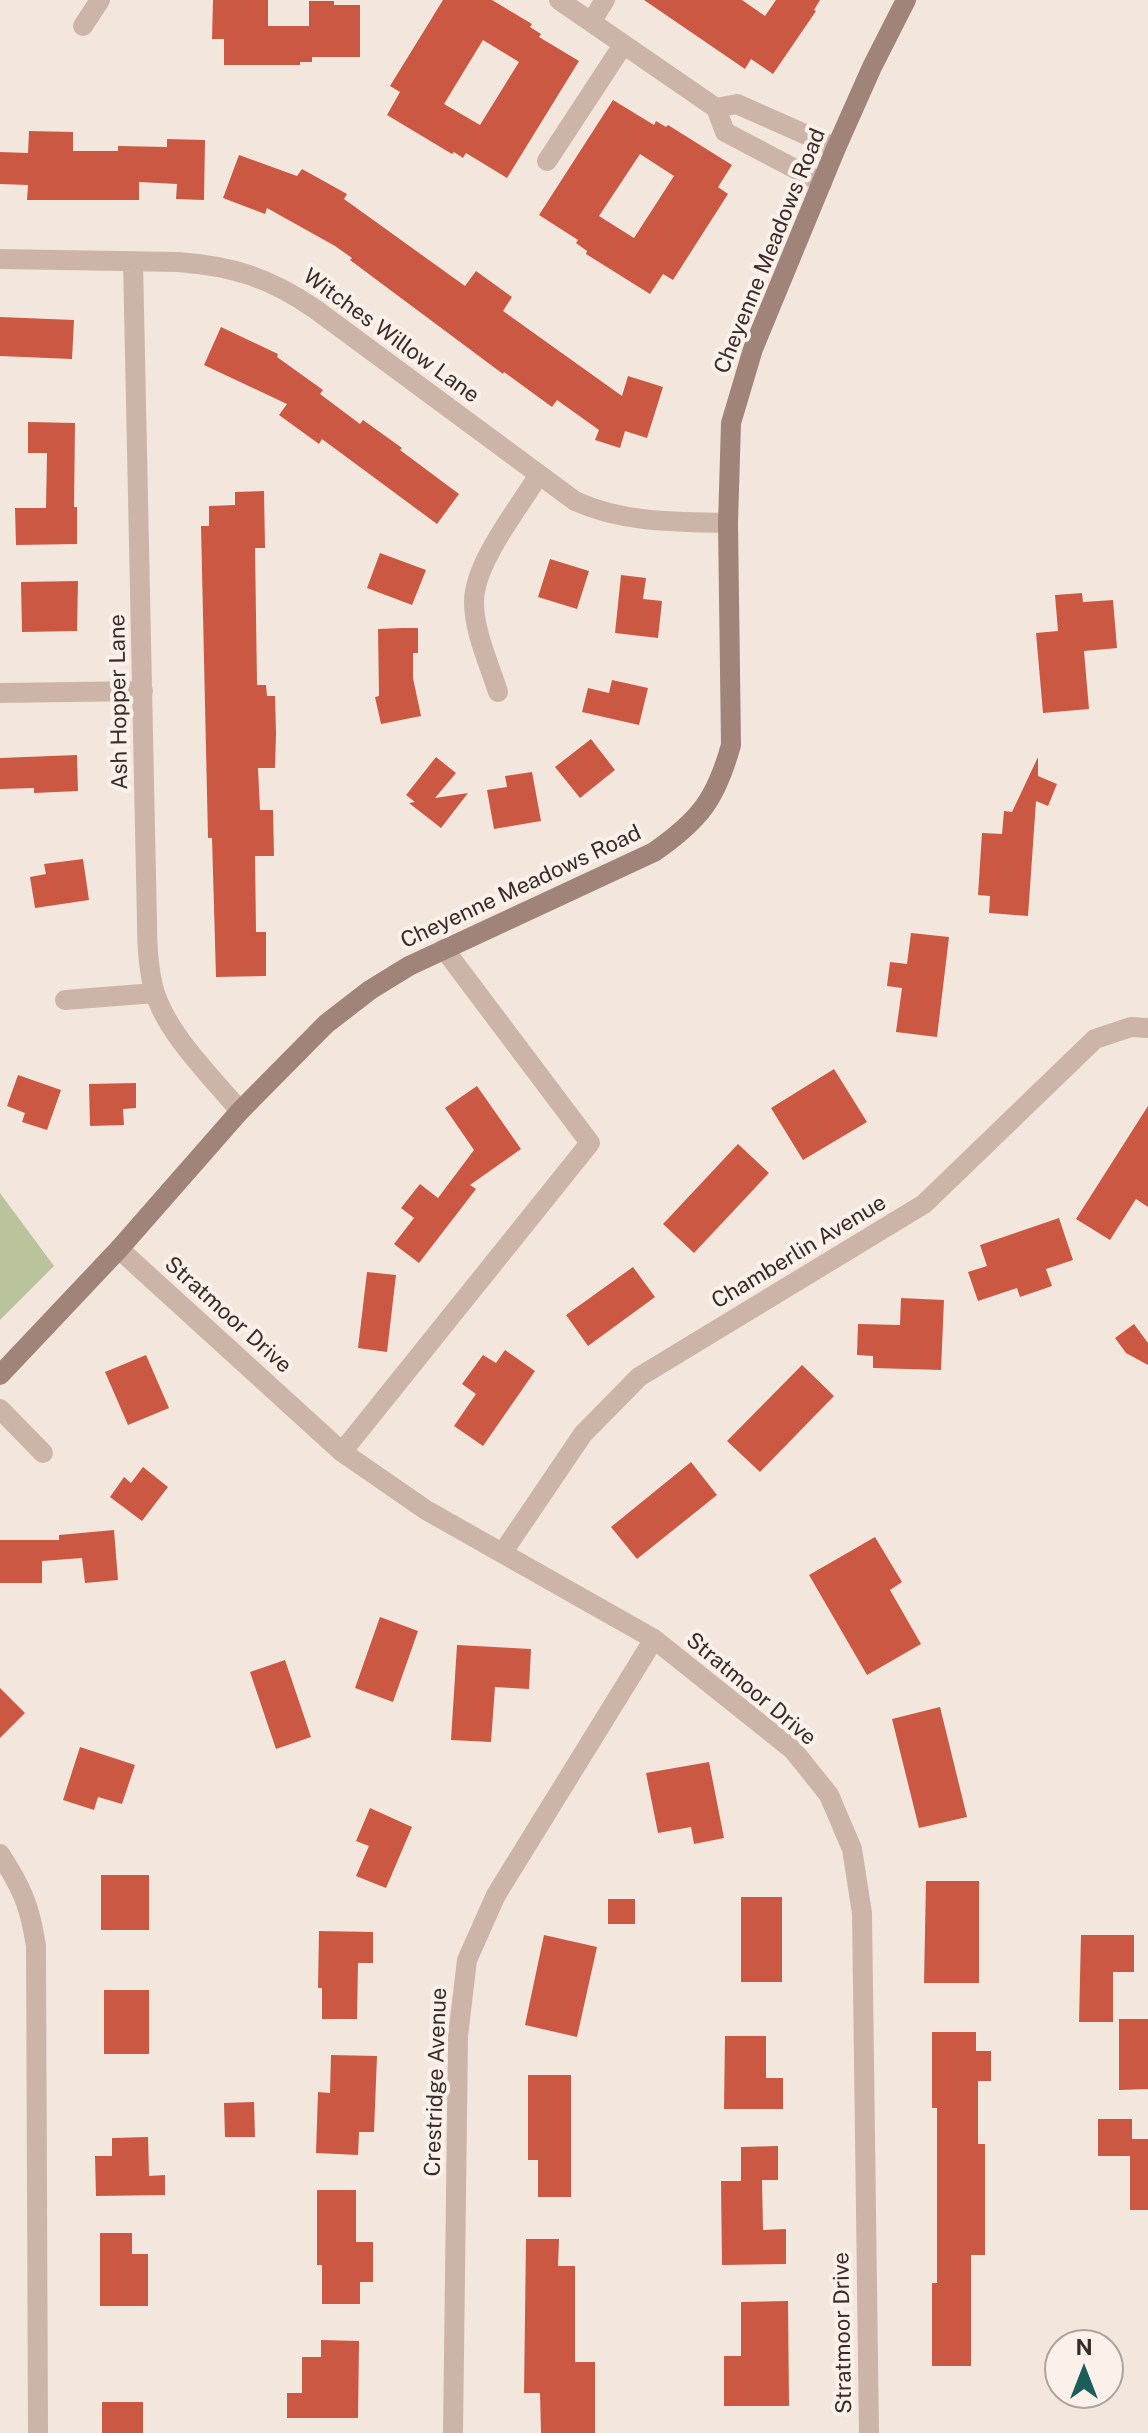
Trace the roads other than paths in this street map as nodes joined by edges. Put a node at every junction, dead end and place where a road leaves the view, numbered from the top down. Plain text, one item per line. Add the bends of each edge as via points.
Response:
1 (100, 0) edge
2 (559, 0) edge
3 (605, 0) edge
4 (906, 0) edge
5 (591, 22) junction
6 (83, 26) dead end
7 (623, 45) junction
8 (716, 108) junction
9 (836, 148) junction
10 (547, 161) dead end
11 (822, 183) junction
12 (0, 259) edge
13 (133, 262) junction
14 (538, 476) junction
15 (728, 523) junction
16 (143, 691) junction
17 (498, 692) dead end
18 (0, 693) edge
19 (444, 949) junction
20 (155, 993) junction
21 (65, 1000) dead end
22 (1148, 1028) edge
23 (240, 1111) junction
24 (119, 1249) junction
25 (0, 1375) edge
26 (0, 1409) edge
27 (342, 1452) junction
28 (43, 1453) dead end
29 (503, 1552) junction
30 (654, 1639) junction
31 (0, 1854) edge
32 (38, 2433) edge
33 (453, 2433) edge
34 (869, 2433) edge

1 - 6 street
2 - 5 street
3 - 5 street
4 - 9 main road, Cheyenne Meadows Road
5 - 7 street
7 - 8 street
7 - 10 street
8 - 9 street via 737,104
8 - 11 street via 725,132
9 - 11 main road, Cheyenne Meadows Road
11 - 15 main road, Cheyenne Meadows Road via 739,392 730,435
12 - 13 street, Witches Willow Lane
13 - 14 street, Witches Willow Lane via 207,264 288,290
13 - 16 street, Ash Hopper Lane
14 - 15 street, Witches Willow Lane via 601,513
14 - 17 street via 475,587 477,627
15 - 19 main road, Cheyenne Meadows Road via 731,745 722,779 707,804 654,852
16 - 18 street
16 - 20 street, Ash Hopper Lane via 147,944
19 - 23 main road, Cheyenne Meadows Road via 370,990 326,1024
19 - 27 street via 590,1143
20 - 21 street
20 - 23 street, Ash Hopper Lane via 165,1017
22 - 29 street, Chamberlin Avenue via 1131,1027 1095,1039 924,1204 639,1377 583,1434
23 - 24 main road, Cheyenne Meadows Road
24 - 25 main road, Cheyenne Meadows Road
24 - 27 street, Stratmoor Drive
26 - 28 street
27 - 29 street, Stratmoor Drive via 426,1510
29 - 30 street, Stratmoor Drive
30 - 33 street, Crestridge Avenue via 496,1895 467,1960 458,2036
30 - 34 street, Stratmoor Drive via 793,1750 829,1795 852,1849 862,1913
31 - 32 street via 30,1910 36,1946

